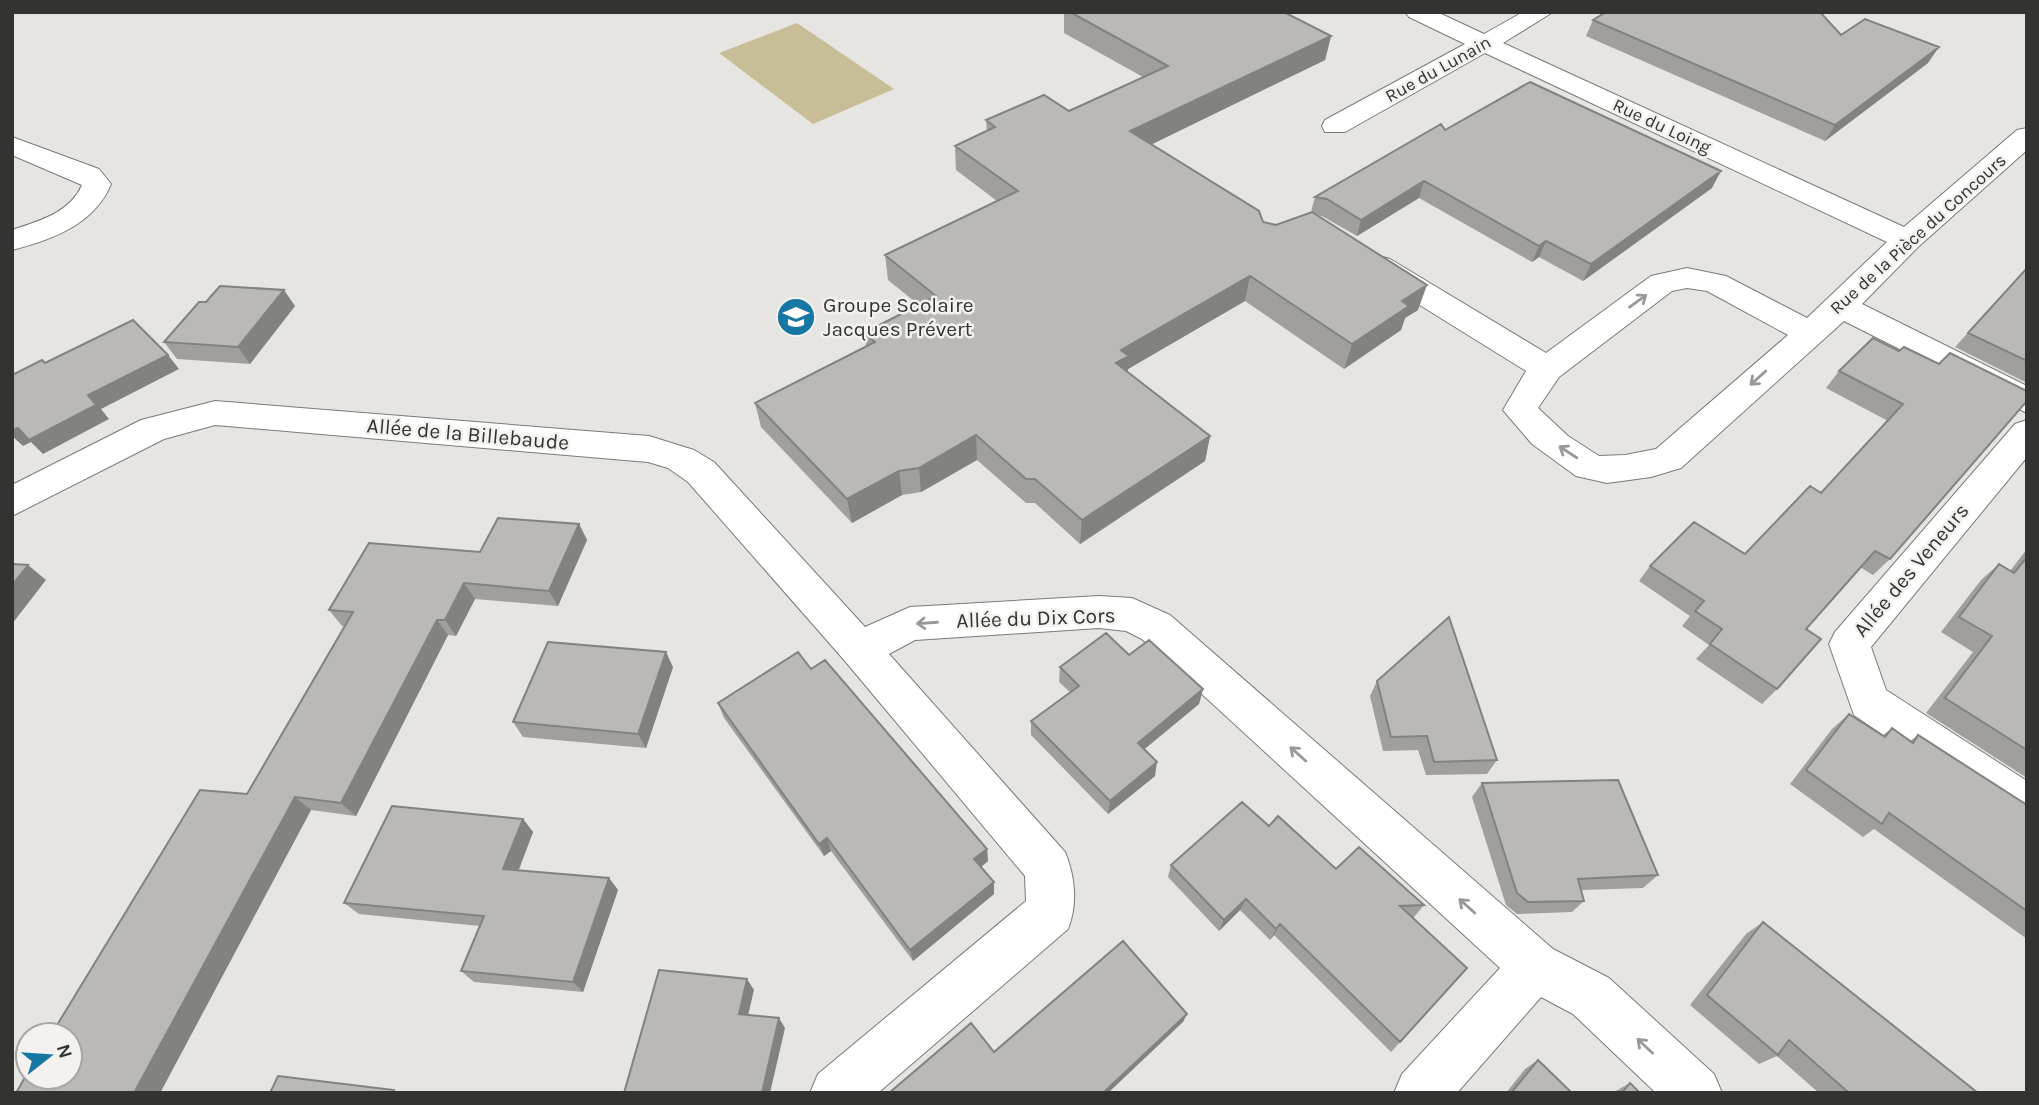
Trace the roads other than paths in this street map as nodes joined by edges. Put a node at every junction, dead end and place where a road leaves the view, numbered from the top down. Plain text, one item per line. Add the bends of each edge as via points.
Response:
1 (1417, 12) edge
2 (1541, 12) edge
3 (1484, 44) junction
4 (1335, 127) dead end
5 (2027, 136) edge
6 (12, 145) edge
7 (1907, 240) junction
8 (12, 242) edge
9 (1356, 252) edge
10 (1841, 306) junction
11 (1809, 332) junction
12 (1547, 369) junction
13 (2027, 401) edge
14 (2027, 433) edge
15 (12, 502) edge
16 (860, 649) junction
17 (2027, 806) edge
18 (1535, 967) junction
19 (837, 1093) edge
20 (1421, 1093) edge
21 (1695, 1093) edge

1 - 3 street, Rue du Loing
2 - 3 street, Rue du Lunain
3 - 4 street, Rue du Lunain
3 - 7 street, Rue du Loing
5 - 7 street, Rue de la Pièce du Concours
6 - 8 street via 89,175 97,184 83,209
7 - 10 street, Rue de la Pièce du Concours
9 - 12 street
10 - 11 street, Rue de la Pièce du Concours
10 - 13 street
12 -> 11 street, Rue de la Pièce du Concours via 1662,283 1687,278 1715,284
11 -> 12 street, Rue de la Pièce du Concours via 1668,459 1632,468 1594,469 1539,433 1520,410
14 - 17 street, Allée des Veneurs via 1849,644 1869,702
15 - 16 street, Allée de la Billebaude via 153,429 215,413 649,449 681,459 701,472
18 -> 16 street, Allée du Dix Cors via 1156,627 1132,615 1099,612 910,624
16 - 19 street via 1048,868 1051,912
18 - 20 street
21 -> 18 street, Allée du Dix Cors via 1591,996

